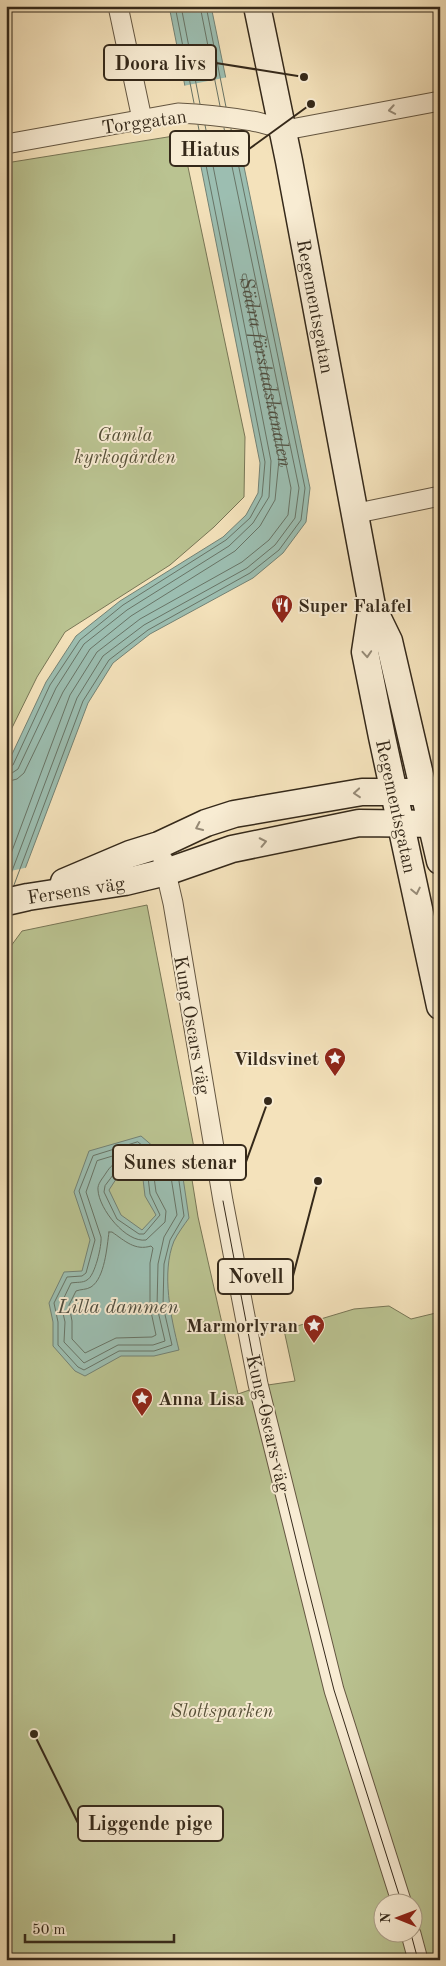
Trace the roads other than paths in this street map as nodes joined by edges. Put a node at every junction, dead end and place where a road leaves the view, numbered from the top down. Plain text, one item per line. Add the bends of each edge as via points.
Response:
1 (118, 6) edge
2 (257, 6) edge
3 (440, 101) edge
4 (142, 118) junction
5 (282, 129) junction
6 (6, 144) edge
7 (440, 496) edge
8 (353, 514) junction
9 (372, 606) junction
10 (432, 792) edge
11 (394, 793) junction
12 (400, 823) junction
13 (435, 824) edge
14 (159, 845) junction
15 (440, 861) edge
16 (166, 872) junction
17 (17, 899) edge
18 (440, 1006) edge
19 (399, 1894) edge
20 (414, 1944) edge
21 (418, 1960) edge

1 - 4 street
2 - 5 main road, Regementsgatan
3 -> 5 street, Torggatan
4 - 5 street, Torggatan via 196,113
4 - 6 street, Torggatan
5 - 8 main road, Regementsgatan
7 - 8 street
8 - 9 main road, Regementsgatan
9 - 10 main road, Regementsgatan via 388,641 411,743
9 -> 11 main road, Regementsgatan via 365,652
10 - 11 main road, Fersens väg
10 - 13 main road, Regementsgatan
11 - 12 main road, Regementsgatan
11 -> 14 main road, Fersens väg via 335,795 234,814
12 - 13 main road, Fersens väg
16 -> 12 main road, Fersens väg via 232,849 327,829 359,823
12 -> 18 main road, Regementsgatan
13 - 15 main road, Regementsgatan
14 - 16 street, Kung Oscars väg
14 - 17 main road, Fersens väg
16 - 17 main road, Fersens väg via 125,882
16 - 19 street, Kung Oscars väg via 258,1384 334,1690
20 - 21 street

